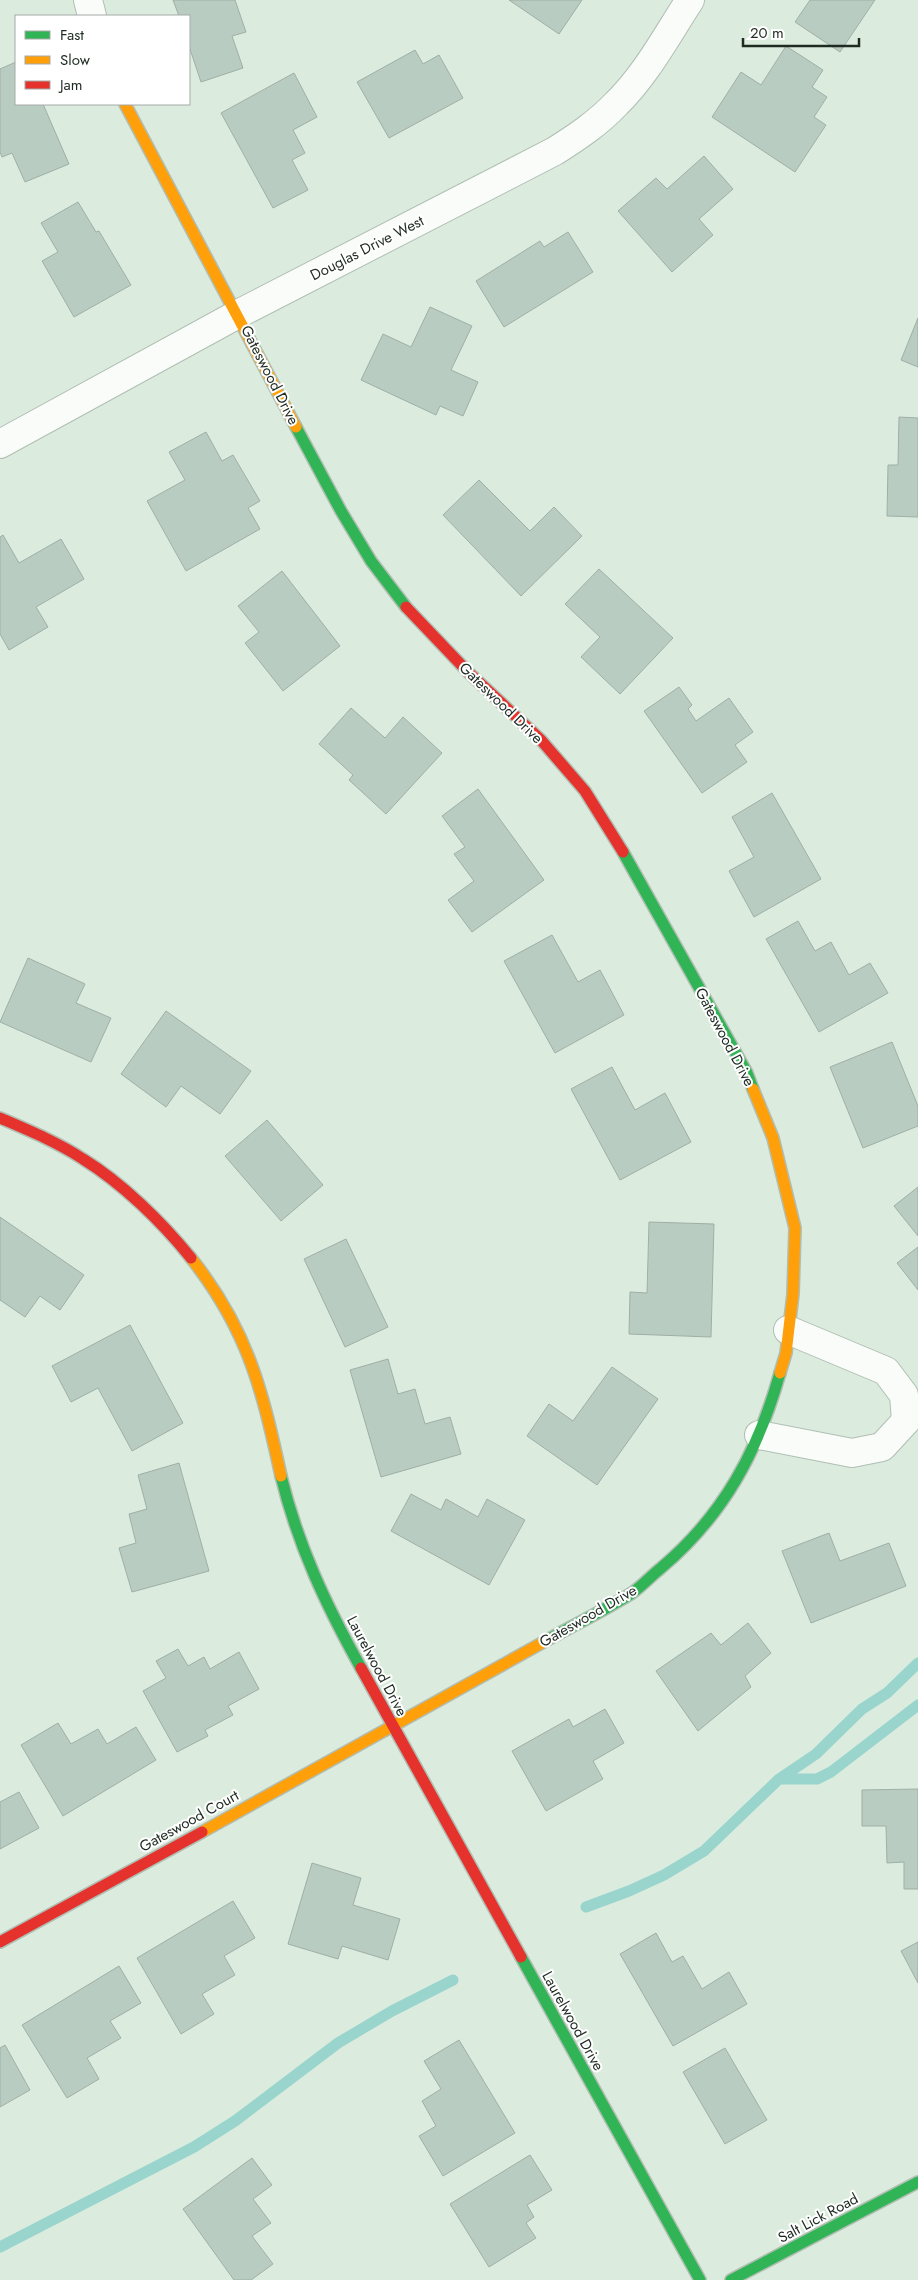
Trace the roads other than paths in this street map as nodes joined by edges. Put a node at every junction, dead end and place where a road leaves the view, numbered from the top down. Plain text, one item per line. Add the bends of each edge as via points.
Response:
1 (88, 0) edge
2 (690, 0) edge
3 (92, 15) edge
4 (126, 105) edge
5 (238, 314) junction
6 (0, 444) edge
7 (0, 1118) edge
8 (788, 1330) junction
9 (759, 1435) junction
10 (393, 1727) junction
11 (0, 1942) edge
12 (918, 2182) edge
13 (700, 2280) edge
14 (731, 2280) edge

1 - 3 street
2 - 5 street, Douglas Drive West via 650,63 618,103 594,125 547,156
4 - 5 street, Gateswood Drive
5 - 6 street, Douglas Drive West
5 - 8 street, Gateswood Drive via 340,512 371,560 406,607 468,672 541,740 585,792 626,856 747,1073 773,1138 795,1228 793,1294
7 - 10 street, Laurelwood Drive via 83,1159 138,1201 180,1244 212,1286 241,1337 259,1385 293,1523 312,1571
8 - 9 street, Gateswood Drive via 786,1353 772,1405
8 - 9 street via 886,1371 904,1395 906,1421 882,1447 852,1453
9 - 10 street, Gateswood Drive via 750,1457 718,1508 681,1551 633,1592
10 - 11 street, Gateswood Court
10 - 13 street, Laurelwood Drive
12 - 14 street, Salt Lick Road

